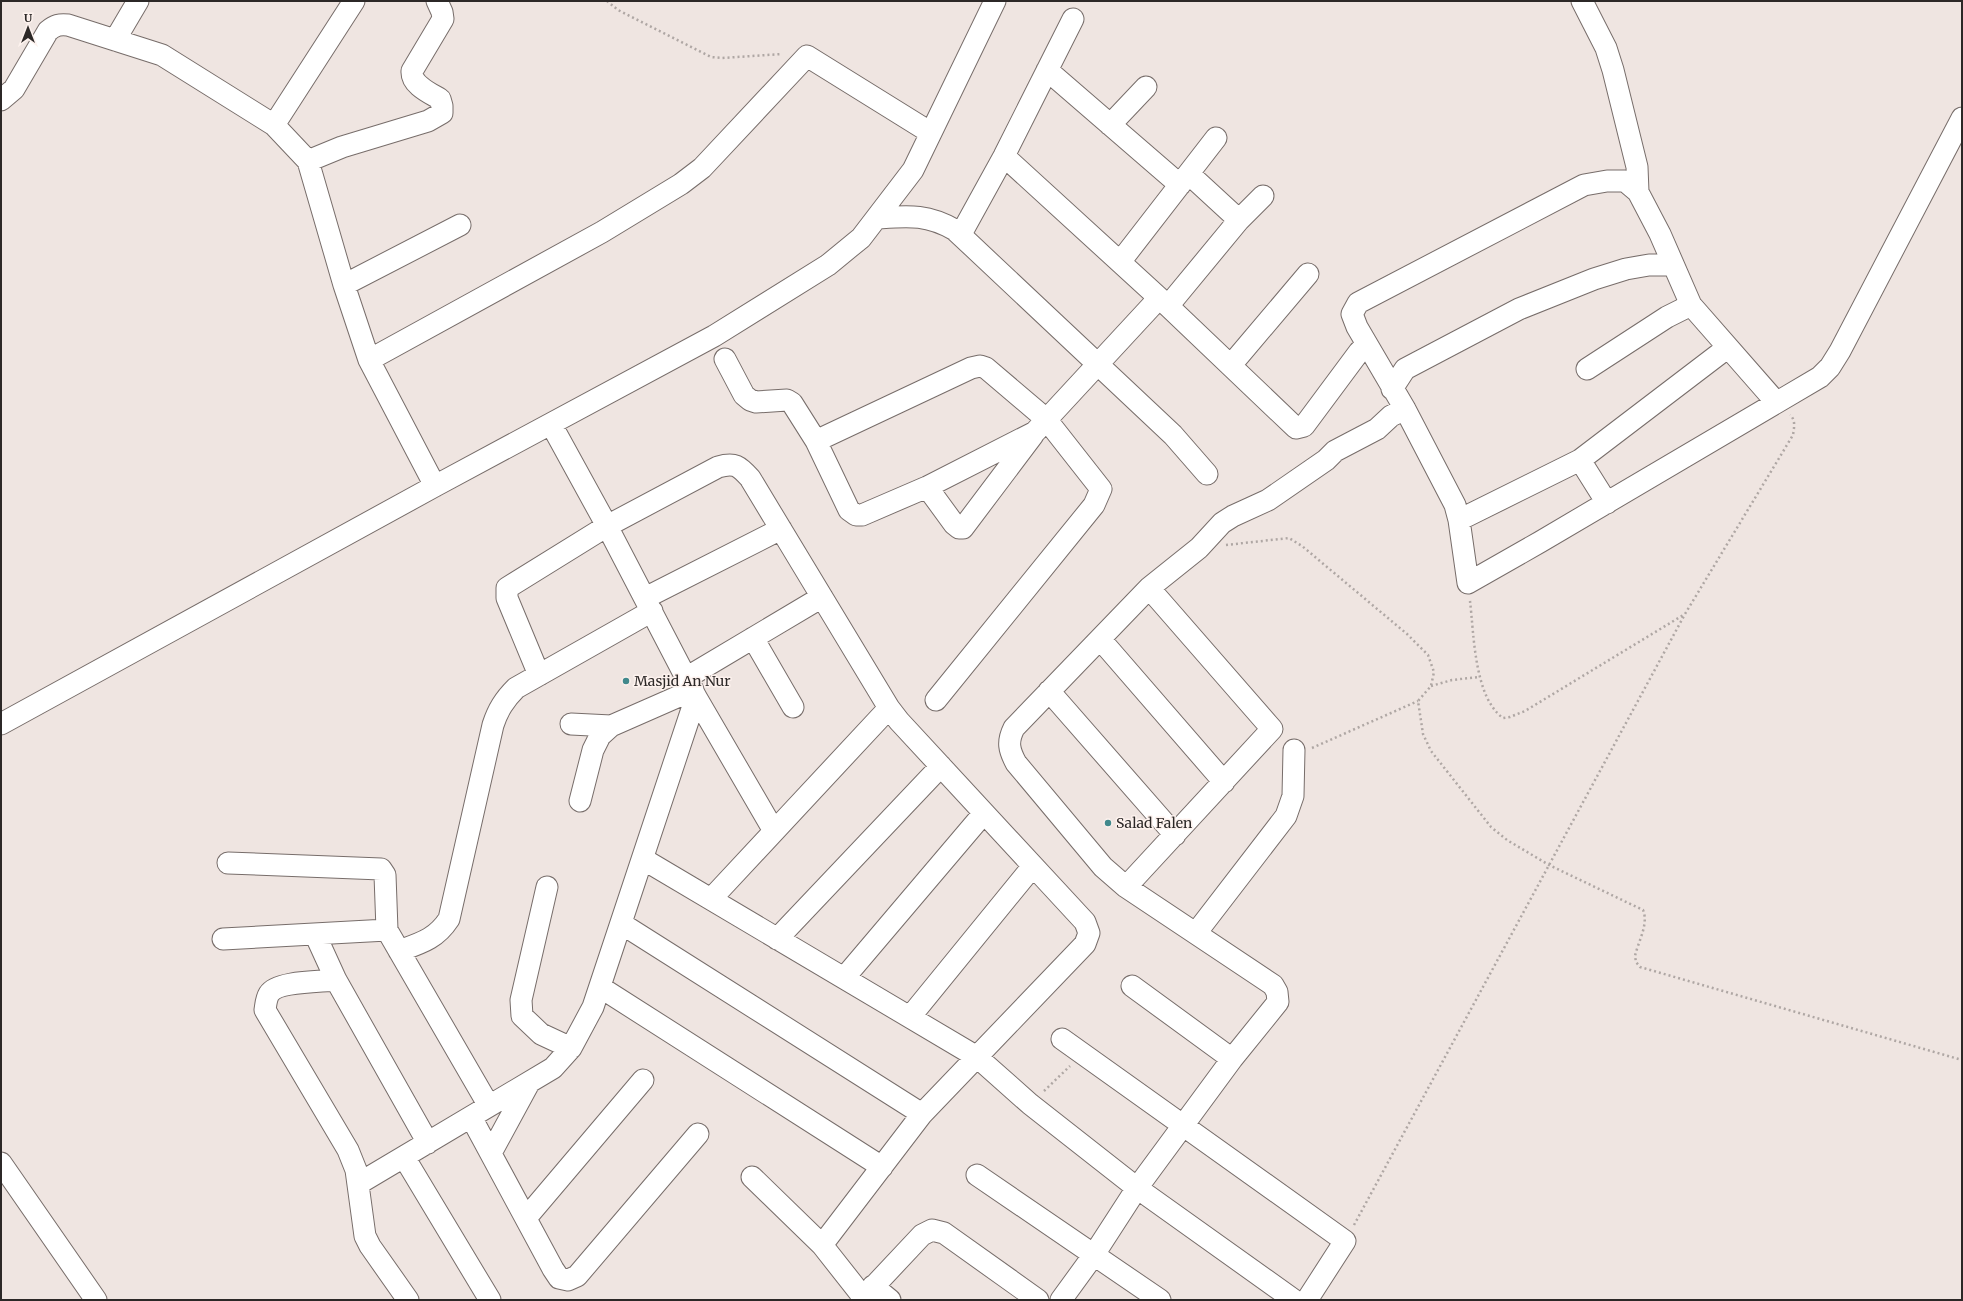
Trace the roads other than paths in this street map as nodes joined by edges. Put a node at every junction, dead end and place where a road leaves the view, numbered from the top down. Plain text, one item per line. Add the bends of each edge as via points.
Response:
1 (138, 1) edge
2 (354, 1) edge
3 (437, 1) edge
4 (995, 1) edge
5 (1582, 1) edge
6 (1073, 19) dead end
7 (115, 40) junction
8 (1047, 70) junction
9 (1146, 87) dead end
10 (1, 100) edge
11 (1962, 118) edge
12 (274, 124) junction
13 (1110, 124) junction
14 (931, 134) junction
15 (1216, 138) dead end
16 (1004, 156) junction
17 (308, 161) junction
18 (1184, 180) junction
19 (1638, 192) junction
20 (1263, 196) dead end
21 (878, 218) junction
22 (1239, 220) junction
23 (460, 226) dead end
24 (961, 234) junction
25 (1120, 262) junction
26 (1672, 265) junction
27 (1308, 274) dead end
28 (344, 285) junction
29 (1163, 302) junction
30 (1691, 305) junction
31 (1727, 348) junction
32 (1359, 352) dead end
33 (726, 359) dead end
34 (369, 360) junction
35 (1096, 365) junction
36 (1231, 365) junction
37 (1587, 369) dead end
38 (1392, 388) junction
39 (1776, 402) junction
40 (1406, 410) junction
41 (551, 424) junction
42 (1040, 426) junction
43 (816, 441) junction
44 (1580, 460) junction
45 (1207, 474) dead end
46 (435, 486) junction
47 (926, 487) junction
48 (1606, 503) junction
49 (1459, 520) junction
50 (607, 526) junction
51 (781, 529) junction
52 (1149, 588) junction
53 (822, 597) junction
54 (648, 605) junction
55 (753, 638) junction
56 (1100, 639) junction
57 (539, 675) junction
58 (692, 688) junction
59 (1049, 692) junction
60 (936, 700) dead end
61 (793, 707) dead end
62 (888, 708) junction
63 (1, 724) edge
64 (571, 724) dead end
65 (611, 726) junction
66 (1294, 750) road end
67 (941, 766) junction
68 (1224, 782) junction
69 (580, 801) dead end
70 (984, 813) junction
71 (774, 831) junction
72 (1175, 835) junction
73 (643, 859) junction
74 (228, 863) dead end
75 (1034, 866) junction
76 (547, 887) dead end
77 (1126, 888) junction
78 (711, 899) junction
79 (622, 924) junction
80 (387, 930) junction
81 (315, 934) junction
82 (1196, 934) junction
83 (223, 939) dead end
84 (777, 939) junction
85 (399, 951) junction
86 (844, 978) junction
87 (336, 980) junction
88 (1132, 986) dead end
89 (600, 987) junction
90 (910, 1017) junction
91 (1062, 1038) dead end
92 (571, 1048) junction
93 (977, 1057) junction
94 (1232, 1059) junction
95 (643, 1080) dead end
96 (529, 1083) junction
97 (489, 1106) junction
98 (922, 1114) junction
99 (471, 1117) junction
100 (1184, 1124) junction
101 (698, 1134) dead end
102 (428, 1143) junction
103 (491, 1153) junction
104 (404, 1157) junction
105 (1, 1163) edge
106 (882, 1167) junction
107 (977, 1175) dead end
108 (752, 1177) dead end
109 (358, 1184) junction
110 (1137, 1188) junction
111 (526, 1218) junction
112 (822, 1245) junction
113 (1093, 1256) junction
114 (866, 1295) edge
115 (96, 1300) edge
116 (408, 1300) edge
117 (490, 1300) edge
118 (890, 1300) edge
119 (1038, 1300) edge
120 (1060, 1300) edge
121 (1160, 1300) edge
122 (1294, 1300) edge
123 (1307, 1300) edge

1 - 7 street
2 - 12 street
3 - 17 street via 444,19 412,71 412,76 416,83 440,99 442,112 428,121 342,147
4 - 14 street
5 - 19 street via 1606,48 1613,70 1637,167
6 - 8 street
7 - 10 street via 68,25 53,26 14,89
7 - 12 street via 162,55
8 - 13 street
8 - 16 street
9 - 13 street
11 - 39 street via 1830,367 1820,377
12 - 17 street
13 - 18 street
14 - 21 street via 913,170
14 - 34 street via 807,56 702,168 681,184 602,232
15 - 18 street
16 - 24 street
16 - 25 street
17 - 28 street
18 - 22 street
18 - 25 street
19 - 26 street via 1660,234
19 - 38 street via 1625,181 1584,185 1358,303 1352,314 1357,327
20 - 22 street
21 - 24 street via 925,218 939,221
21 - 41 street via 861,238 828,265 714,336
22 - 29 street
23 - 28 street
24 - 35 street
25 - 29 street
26 - 30 street
26 - 38 street via 1626,269 1519,309 1405,369
27 - 36 street
28 - 34 street
29 - 35 street
29 - 36 street
30 - 31 street
30 - 37 street
31 - 39 street
31 - 44 street
32 - 36 street via 1300,428 1292,425
33 - 43 street via 744,395 756,402 780,400 792,403
34 - 46 street
35 - 42 street
35 - 45 street via 1173,435
38 - 40 street
39 - 48 street
40 - 49 street via 1455,505
40 - 52 street via 1391,416 1377,429 1335,451 1268,500 1222,523 1199,548
41 - 46 street
41 - 50 street
42 - 43 street via 986,368 980,366
42 - 47 street
42 - 47 street via 963,528 954,524
42 - 60 street via 1101,489 1099,497
43 - 47 street via 849,510 856,515 862,515
44 - 48 street
44 - 49 street
46 - 63 street
48 - 49 street via 1468,583
50 - 51 street via 718,467 729,464 741,468 750,478
50 - 54 street
50 - 57 street via 506,590
51 - 53 street
51 - 54 street
52 - 56 street
52 - 68 street via 1272,729
53 - 55 street
53 - 62 street
54 - 57 street
54 - 58 street
55 - 58 street
55 - 61 street
56 - 59 street
56 - 68 street
57 - 85 street via 516,688 499,708 450,919 441,931 426,941
58 - 65 street
58 - 71 street
58 - 73 street
59 - 72 street
59 - 77 street via 1014,728 1009,739 1010,750 1016,763 1103,867
62 - 67 street
62 - 71 street
64 - 65 street
65 - 69 street via 600,736 593,750
66 - 82 street via 1293,796 1286,816
67 - 70 street
67 - 84 street
68 - 72 street
70 - 75 street
70 - 86 street
71 - 78 street
72 - 77 street
73 - 78 street
73 - 79 street
74 - 80 street via 381,869 385,876
75 - 90 street
75 - 93 street via 1085,922 1089,933 1085,944
76 - 92 street via 521,1000 522,1016 541,1034
77 - 82 street
78 - 84 street
79 - 89 street
79 - 98 street
80 - 81 street
80 - 85 street
81 - 83 street
81 - 87 street
82 - 94 street via 1272,985 1278,992 1278,1002
84 - 86 street
85 - 97 street
86 - 90 street
87 - 102 street
87 - 109 street via 278,987 269,993 265,1010 348,1150 356,1170
88 - 94 street
89 - 92 street via 593,1008
89 - 106 street
90 - 93 street
91 - 100 street
92 - 96 street via 553,1068
93 - 98 street
93 - 110 street via 1030,1104
94 - 100 street
95 - 111 street
96 - 97 street
96 - 103 street
97 - 99 street
98 - 106 street
99 - 102 street
99 - 103 street
100 - 110 street
100 - 123 street via 1345,1241
101 - 111 street via 577,1276 568,1280 559,1278
102 - 104 street
103 - 111 street
104 - 109 street
104 - 117 street
105 - 115 street
106 - 112 street
107 - 113 street
108 - 112 street
109 - 116 street via 365,1236
110 - 113 street
110 - 122 street
112 - 114 street
113 - 120 street
113 - 121 street
114 - 118 street
114 - 119 street via 922,1234 932,1230 944,1233

